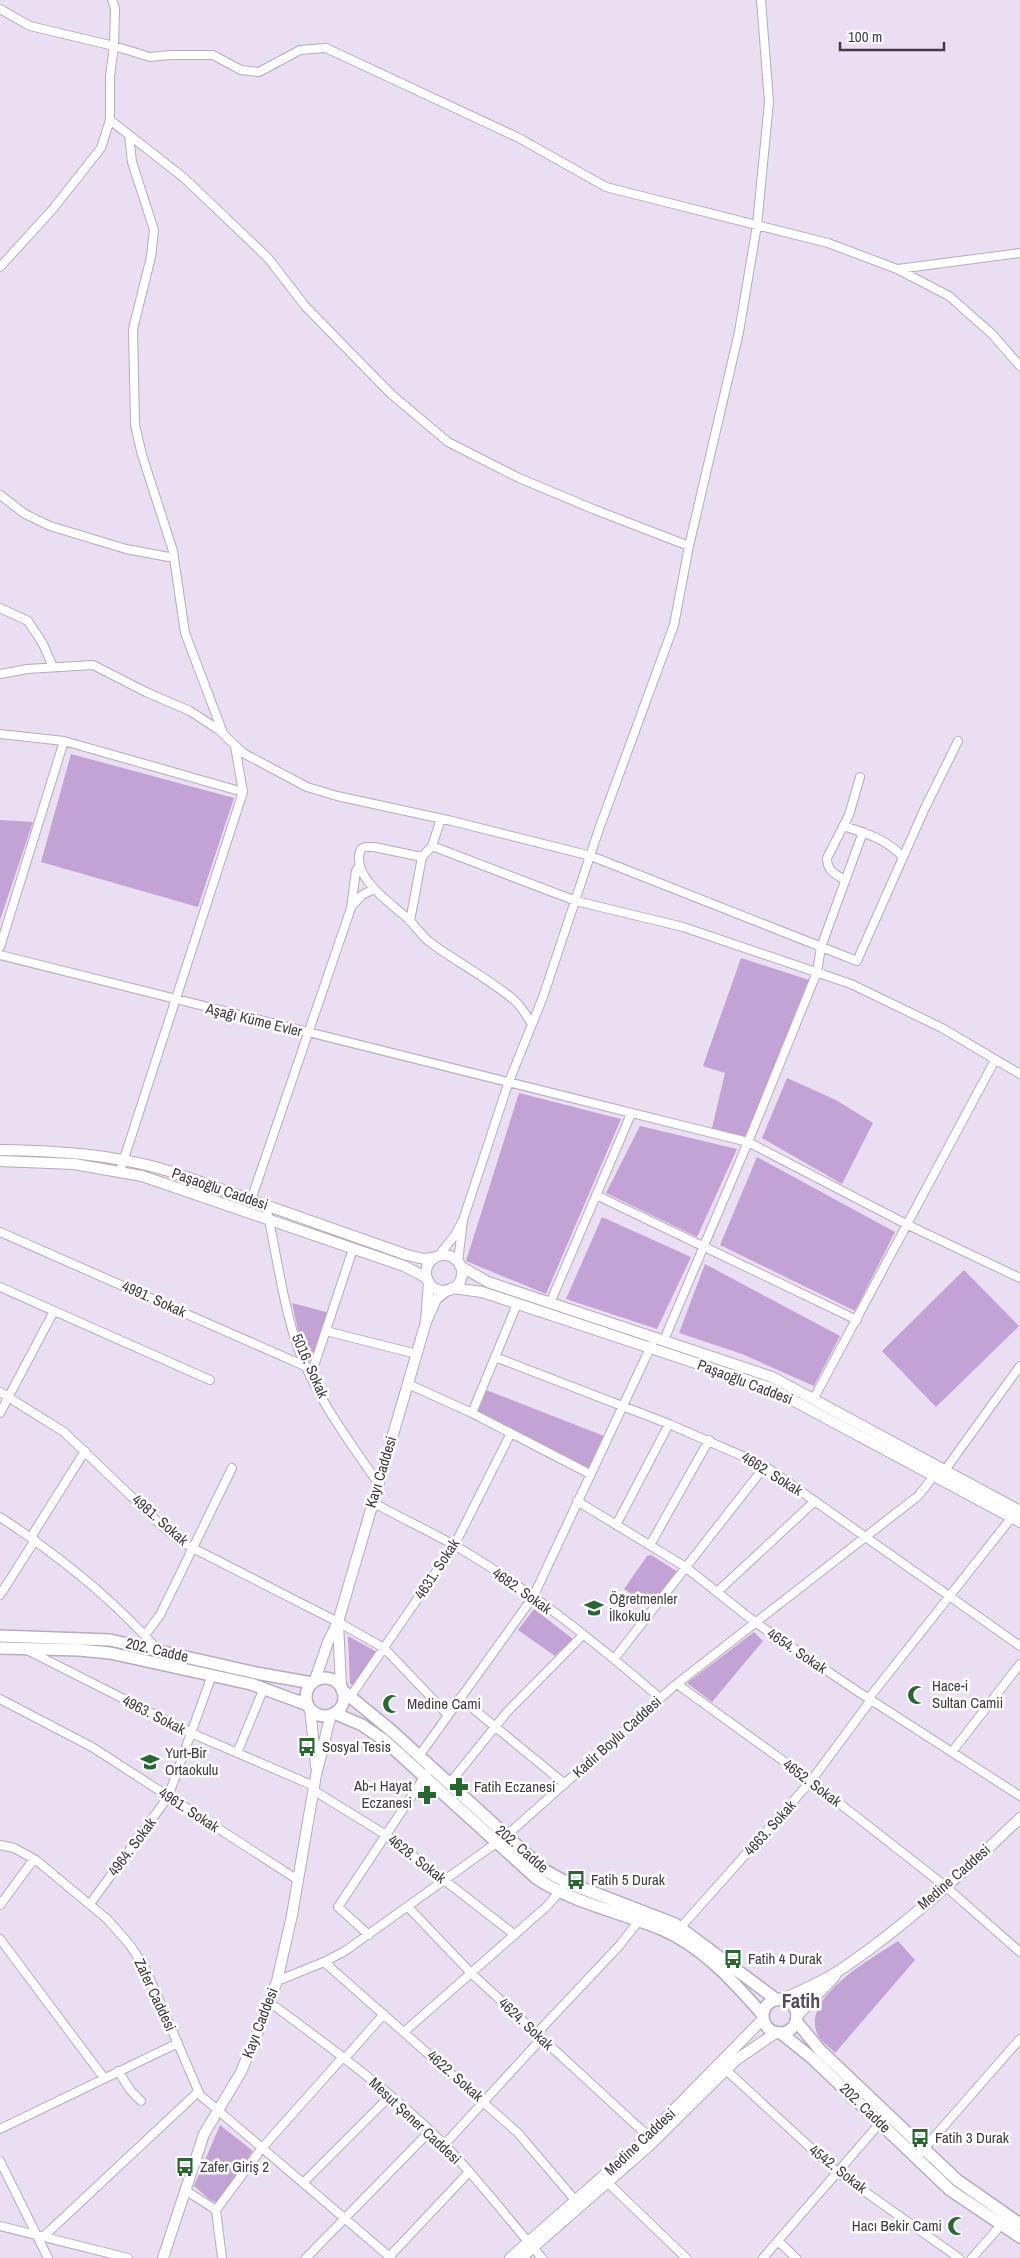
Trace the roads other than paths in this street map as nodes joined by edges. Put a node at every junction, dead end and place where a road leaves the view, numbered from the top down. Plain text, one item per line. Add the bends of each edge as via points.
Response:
1 (112, 0) edge
2 (761, 0) edge
3 (0, 9) edge
4 (114, 46) junction
5 (110, 120) junction
6 (129, 135) junction
7 (757, 225) junction
8 (1020, 253) edge
9 (0, 267) edge
10 (897, 269) junction
11 (1020, 366) edge
12 (0, 495) edge
13 (689, 546) junction
14 (174, 558) junction
15 (0, 608) edge
16 (53, 667) junction
17 (0, 674) edge
18 (0, 734) edge
19 (223, 734) junction
20 (958, 740) dead end
21 (64, 741) junction
22 (235, 746) junction
23 (860, 777) dead end
24 (243, 792) junction
25 (441, 819) junction
26 (843, 826) junction
27 (863, 832) junction
28 (432, 846) junction
29 (591, 856) junction
30 (422, 857) junction
31 (903, 857) junction
32 (360, 865) junction
33 (845, 880) junction
34 (374, 888) junction
35 (576, 901) junction
36 (351, 908) junction
37 (410, 920) junction
38 (0, 947) edge
39 (821, 947) junction
40 (0, 955) edge
41 (817, 972) junction
42 (174, 999) junction
43 (532, 1024) junction
44 (309, 1033) junction
45 (995, 1060) junction
46 (1020, 1074) edge
47 (508, 1084) junction
48 (631, 1114) junction
49 (748, 1142) junction
50 (0, 1150) edge
51 (123, 1159) junction
52 (0, 1161) edge
53 (120, 1171) junction
54 (596, 1195) junction
55 (251, 1200) junction
56 (266, 1206) junction
57 (269, 1219) junction
58 (463, 1220) junction
59 (908, 1225) junction
60 (0, 1232) edge
61 (703, 1246) junction
62 (353, 1249) junction
63 (436, 1257) junction
64 (459, 1264) junction
65 (1020, 1278) edge
66 (428, 1280) junction
67 (0, 1287) edge
68 (449, 1289) junction
69 (550, 1303) junction
70 (517, 1304) junction
71 (54, 1311) junction
72 (857, 1320) junction
73 (426, 1322) junction
74 (326, 1331) junction
75 (660, 1339) junction
76 (650, 1347) junction
77 (416, 1354) junction
78 (495, 1357) junction
79 (1020, 1366) edge
80 (307, 1367) junction
81 (311, 1375) junction
82 (210, 1380) dead end
83 (408, 1384) junction
84 (0, 1392) edge
85 (8, 1397) junction
86 (814, 1398) junction
87 (622, 1406) junction
88 (0, 1413) edge
89 (472, 1413) junction
90 (669, 1424) junction
91 (511, 1433) junction
92 (709, 1440) junction
93 (85, 1451) junction
94 (765, 1466) junction
95 (232, 1468) dead end
96 (940, 1471) junction
97 (590, 1474) junction
98 (378, 1483) junction
99 (577, 1501) junction
100 (815, 1501) junction
101 (372, 1502) junction
102 (0, 1517) edge
103 (1017, 1517) edge
104 (616, 1524) junction
105 (33, 1538) junction
106 (865, 1538) junction
107 (650, 1545) junction
108 (454, 1546) junction
109 (193, 1549) junction
110 (686, 1568) junction
111 (717, 1592) junction
112 (0, 1595) edge
113 (950, 1596) junction
114 (533, 1597) junction
115 (338, 1622) junction
116 (756, 1622) junction
117 (145, 1635) junction
118 (583, 1635) junction
119 (0, 1636) edge
120 (1020, 1646) edge
121 (0, 1648) edge
122 (384, 1648) junction
123 (25, 1649) junction
124 (158, 1650) junction
125 (614, 1659) junction
126 (1020, 1664) edge
127 (212, 1675) junction
128 (313, 1681) junction
129 (677, 1684) junction
130 (264, 1688) junction
131 (344, 1691) junction
132 (460, 1698) junction
133 (660, 1698) junction
134 (0, 1699) edge
135 (870, 1699) junction
136 (309, 1706) junction
137 (333, 1713) junction
138 (448, 1715) junction
139 (495, 1725) junction
140 (191, 1733) junction
141 (952, 1752) junction
142 (237, 1753) junction
143 (419, 1756) junction
144 (428, 1771) junction
145 (316, 1775) junction
146 (812, 1781) junction
147 (449, 1784) junction
148 (565, 1784) junction
149 (314, 1788) junction
150 (1020, 1796) edge
151 (168, 1797) junction
152 (1020, 1818) edge
153 (386, 1835) junction
154 (502, 1839) junction
155 (0, 1845) edge
156 (34, 1859) junction
157 (298, 1880) junction
158 (445, 1880) junction
159 (563, 1886) junction
160 (945, 1886) junction
161 (90, 1904) junction
162 (0, 1905) edge
163 (408, 1906) junction
164 (642, 1916) junction
165 (681, 1927) junction
166 (369, 1935) junction
167 (515, 1935) junction
168 (0, 1939) edge
169 (1020, 1952) edge
170 (324, 1962) junction
171 (839, 1971) junction
172 (471, 1973) junction
173 (277, 1981) junction
174 (780, 2000) junction
175 (269, 2002) junction
176 (384, 2014) junction
177 (763, 2017) junction
178 (796, 2019) junction
179 (404, 2032) junction
180 (779, 2032) junction
181 (539, 2036) junction
182 (1020, 2039) edge
183 (178, 2043) junction
184 (344, 2058) junction
185 (726, 2070) junction
186 (118, 2072) junction
187 (104, 2078) junction
188 (198, 2092) junction
189 (390, 2096) junction
190 (141, 2101) dead end
191 (484, 2101) junction
192 (217, 2110) junction
193 (880, 2123) junction
194 (0, 2128) edge
195 (430, 2131) junction
196 (648, 2136) junction
197 (444, 2145) junction
198 (262, 2148) junction
199 (920, 2153) junction
200 (0, 2161) edge
201 (469, 2172) junction
202 (837, 2172) junction
203 (605, 2179) junction
204 (303, 2184) junction
205 (185, 2190) junction
206 (575, 2200) junction
207 (216, 2210) junction
208 (344, 2219) junction
209 (1020, 2224) edge
210 (1001, 2225) junction
211 (0, 2226) edge
212 (40, 2236) junction
213 (1020, 2237) edge
214 (778, 2241) junction
215 (530, 2244) junction
216 (48, 2258) edge
217 (128, 2258) edge
218 (163, 2258) edge
219 (222, 2258) edge
220 (306, 2258) edge
221 (389, 2258) edge
222 (510, 2258) edge
223 (521, 2258) edge
224 (542, 2258) edge
225 (686, 2258) edge
226 (763, 2258) edge
227 (796, 2258) edge
228 (959, 2258) edge
229 (972, 2258) edge

1 - 4 street via 115,8
2 - 7 street via 769,102
3 - 4 street via 30,26
4 - 5 street
4 - 7 street via 150,57 213,56 241,70 259,72 300,50 326,48 519,138 606,187
5 - 6 street
5 - 9 street via 101,148 52,210
6 - 13 street via 183,177 261,252 305,306 391,394 448,442 519,478
6 - 14 street via 132,162 154,230 151,257 133,329 135,425
7 - 10 street via 828,243
7 - 13 street via 739,332
8 - 10 street
10 - 11 street via 949,296 992,334
12 - 14 street via 25,514 50,526 126,549
13 - 29 street via 674,625
14 - 19 street via 185,634
15 - 16 street via 28,621 44,644
16 - 17 street
16 - 19 street via 93,665 190,711
18 - 21 street
19 - 22 street
20 - 31 street
21 - 24 street
21 - 38 street
22 - 24 street
22 - 25 street via 251,758 307,787
23 - 26 street
24 - 42 street
25 - 28 street
25 - 29 street
26 - 27 street
26 - 33 street via 827,861 831,872
27 - 31 street via 888,843
27 - 33 street
28 - 30 street
28 - 35 street
29 - 35 street
29 - 39 street
30 - 32 street via 367,846 360,852
30 - 37 street
31 - 39 street via 857,961
32 - 34 street
32 - 36 street via 356,871
33 - 39 street
34 - 36 street via 362,895
34 - 37 street
35 - 41 street via 684,927
35 - 43 street
36 - 44 street
37 - 43 street via 429,942 484,976 516,1001
39 - 41 street
40 - 42 street, Aşağı Küme Evler
41 - 45 street via 851,984 942,1028
41 - 49 street
42 - 44 street, Aşağı Küme Evler
42 - 51 street
43 - 47 street
44 - 47 street, Aşağı Küme Evler
44 - 55 street
45 - 46 street
45 - 59 street
47 - 48 street, Aşağı Küme Evler
47 - 58 street
48 - 49 street, Aşağı Küme Evler
48 - 54 street
49 - 59 street, Aşağı Küme Evler
49 - 61 street
50 - 51 street, Paşaoğlu Caddesi via 52,1150
51 - 53 street
51 - 55 street, Paşaoğlu Caddesi via 169,1171
52 - 53 street, Paşaoğlu Caddesi via 66,1163
53 - 57 street, Paşaoğlu Caddesi via 163,1182
54 - 61 street
54 - 69 street
55 - 56 street, Paşaoğlu Caddesi
56 - 57 street, 5016. Sokak
56 - 63 street, Paşaoğlu Caddesi via 407,1255 424,1259
57 - 62 street, Paşaoğlu Caddesi
57 - 80 street, 5016. Sokak via 295,1337
58 - 63 street
58 - 64 street
59 - 65 street, Aşağı Küme Evler
59 - 72 street
60 - 80 street, 4991. Sokak
61 - 72 street
61 - 75 street
62 - 66 street, Paşaoğlu Caddesi via 410,1269
62 - 74 street
63 - 64 street via 450,1256
63 - 66 street via 426,1268
64 - 68 street via 460,1280
64 - 69 street, Paşaoğlu Caddesi via 488,1282
66 - 68 street via 436,1288
66 - 73 street, Kayı Caddesi
67 - 71 street
68 - 70 street, Paşaoğlu Caddesi via 470,1289
68 - 73 street, Kayı Caddesi via 436,1299
69 - 75 street, Paşaoğlu Caddesi
70 - 76 street, Paşaoğlu Caddesi
70 - 78 street
71 - 82 street
71 - 85 street
72 - 86 street
73 - 77 street, Kayı Caddesi
74 - 77 street
74 - 81 street
75 - 76 street
75 - 86 street, Paşaoğlu Caddesi via 772,1377
76 - 87 street
76 - 96 street, Paşaoğlu Caddesi via 768,1387
77 - 83 street, Kayı Caddesi
78 - 87 street, 4662. Sokak
78 - 89 street
79 - 96 street, Kadir Boylu Caddesi
80 - 81 street, 5016. Sokak
81 - 98 street, 5016. Sokak
83 - 89 street
83 - 98 street, Kayı Caddesi
84 - 85 street, 4981. Sokak
85 - 88 street
85 - 93 street, 4981. Sokak via 58,1426
86 - 96 street, Paşaoğlu Caddesi
87 - 90 street, 4662. Sokak
87 - 97 street
89 - 91 street
90 - 92 street, 4662. Sokak
90 - 104 street
91 - 97 street
91 - 108 street, 4631. Sokak
92 - 94 street, 4662. Sokak
92 - 107 street
93 - 105 street
93 - 109 street, 4981. Sokak via 162,1526
94 - 100 street, 4662. Sokak
94 - 110 street
95 - 109 street
96 - 103 street, Paşaoğlu Caddesi
96 - 106 street, Kadir Boylu Caddesi via 918,1496
97 - 99 street
98 - 101 street, Kayı Caddesi
99 - 104 street, 4654. Sokak
99 - 114 street
100 - 106 street, 4662. Sokak
100 - 111 street
101 - 108 street, 4682. Sokak
101 - 115 street, Kayı Caddesi
102 - 105 street
103 - 113 street, 4663. Sokak
104 - 107 street, 4654. Sokak
105 - 112 street
105 - 117 street via 81,1575
106 - 113 street, 4662. Sokak
106 - 116 street, Kadir Boylu Caddesi
107 - 110 street, 4654. Sokak
108 - 114 street, 4682. Sokak
108 - 122 street, 4631. Sokak
109 - 115 street, 4981. Sokak
109 - 117 street via 160,1615
110 - 111 street, 4654. Sokak
110 - 125 street
111 - 116 street, 4654. Sokak
113 - 120 street, 4662. Sokak
113 - 135 street, 4663. Sokak
114 - 118 street, 4682. Sokak
114 - 132 street
115 - 122 street, 4981. Sokak
115 - 128 street, Kayı Caddesi
115 - 131 street, Kayı Caddesi
116 - 129 street, Kadir Boylu Caddesi
116 - 135 street, 4654. Sokak
117 - 124 street
118 - 125 street, 4682. Sokak
118 - 139 street
119 - 124 main road, 202. Cadde via 96,1638
121 - 123 main road, 202. Cadde
122 - 131 street, 4631. Sokak
122 - 138 street, 4981. Sokak
123 - 127 main road, 202. Cadde via 110,1653
123 - 140 street, 4963. Sokak
124 - 128 main road, 202. Cadde via 256,1673
125 - 133 street, 4682. Sokak
126 - 141 street
127 - 130 main road, 202. Cadde
127 - 140 street, 4964. Sokak
128 - 131 main road via 334,1680
128 - 136 main road via 306,1693
129 - 133 street, Kadir Boylu Caddesi
129 - 146 street, 4652. Sokak
130 - 136 main road, 202. Cadde
130 - 142 street
131 - 137 main road via 343,1702
131 - 143 main road, 202. Cadde
132 - 138 street
132 - 139 street
133 - 148 street, Kadir Boylu Caddesi
134 - 151 street, 4961. Sokak via 74,1736
135 - 141 street, 4654. Sokak
135 - 146 street, 4663. Sokak
136 - 137 main road via 320,1715
136 - 145 street, Kayı Caddesi
137 - 144 main road, 202. Cadde via 362,1725
137 - 145 street, Kayı Caddesi
138 - 143 street
139 - 147 street
139 - 148 street
140 - 142 street, 4963. Sokak
140 - 151 street, 4964. Sokak
141 - 150 street, 4654. Sokak
142 - 149 street, 4963. Sokak
143 - 144 main road, 202. Cadde
144 - 147 main road, 202. Cadde
144 - 153 street
144 - 154 main road, 202. Cadde
145 - 149 street, Kayı Caddesi
146 - 160 street, 4652. Sokak
146 - 165 street, 4663. Sokak
147 - 154 main road, 202. Cadde
148 - 154 street, Kadir Boylu Caddesi
149 - 153 street, 4628. Sokak
149 - 157 street, Kayı Caddesi
151 - 157 street, 4961. Sokak
151 - 161 street, 4964. Sokak
152 - 160 street, Medine Caddesi
153 - 158 street, 4628. Sokak
153 - 166 street via 338,1907
154 - 158 street, Kadir Boylu Caddesi
154 - 159 main road, 202. Cadde via 536,1878
155 - 156 street, Zafer Caddesi via 14,1848
156 - 161 street, Zafer Caddesi
156 - 162 street
157 - 173 street, Kayı Caddesi
158 - 163 street, Kadir Boylu Caddesi
158 - 167 street, 4628. Sokak
159 - 164 main road, 202. Cadde
159 - 167 street via 546,1908
160 - 169 street, 4652. Sokak
160 - 171 street, Medine Caddesi
161 - 183 street, Zafer Caddesi via 119,1931 143,1964
163 - 166 street, Kadir Boylu Caddesi
163 - 172 street, 4624. Sokak
164 - 165 main road, 202. Cadde
164 - 177 main road, 202. Cadde via 691,1946 731,1980
164 - 181 street
165 - 174 main road, 202. Cadde
166 - 170 street, Kadir Boylu Caddesi
167 - 172 street
168 - 187 street
170 - 173 street, Kadir Boylu Caddesi
170 - 176 street, 4622. Sokak
171 - 174 street, Medine Caddesi
171 - 178 street, Medine Caddesi
172 - 179 street
172 - 181 street, 4624. Sokak
173 - 175 street, Kayı Caddesi
174 - 177 main road via 768,2004
174 - 178 main road via 793,2006
175 - 184 street, Mesut Şener Caddesi
175 - 192 street, Kayı Caddesi via 241,2072
176 - 179 street, 4622. Sokak
176 - 184 street
177 - 180 main road via 766,2026
177 - 196 street, Medine Caddesi
178 - 180 main road via 792,2028
178 - 199 main road, 202. Cadde via 820,2050
179 - 191 street, 4622. Sokak
180 - 185 street, Medine Caddesi via 748,2051
180 - 193 main road, 202. Cadde via 812,2058
181 - 191 street
181 - 196 street, 4624. Sokak
182 - 199 street
183 - 186 street
183 - 188 street, Zafer Caddesi
184 - 189 street, Mesut Şener Caddesi
184 - 198 street
185 - 202 street, 4542. Sokak
185 - 203 street, Medine Caddesi via 649,2146
186 - 187 street
186 - 190 street
187 - 194 street
188 - 192 street, Zafer Caddesi
188 - 212 street
189 - 195 street, Mesut Şener Caddesi
189 - 204 street
191 - 197 street
191 - 206 street, 4622. Sokak via 518,2133
192 - 198 street, Zafer Caddesi
192 - 205 street, Kayı Caddesi via 204,2134
193 - 199 main road, 202. Cadde
193 - 202 street
195 - 197 street, Mesut Şener Caddesi
195 - 208 street
196 - 203 street, Medine Caddesi
197 - 201 street, Mesut Şener Caddesi
198 - 204 street, Zafer Caddesi
198 - 207 street
199 - 209 main road, 202. Cadde
199 - 210 main road, 202. Cadde via 954,2193
200 - 212 street
201 - 215 street, Mesut Şener Caddesi
201 - 221 street
202 - 214 street
202 - 228 street, 4542. Sokak
203 - 206 street, Medine Caddesi
203 - 215 street, Medine Caddesi
203 - 225 street
204 - 208 street, Zafer Caddesi
205 - 207 street
205 - 218 street, Kayı Caddesi
206 - 215 street, Medine Caddesi
207 - 219 street
208 - 220 street
208 - 221 street, Zafer Caddesi
210 - 213 main road, 202. Cadde
210 - 229 street
211 - 212 street
212 - 216 street
212 - 217 street
214 - 226 street
214 - 227 street
215 - 222 street, Medine Caddesi
215 - 223 street, Medine Caddesi
215 - 224 street, Mesut Şener Caddesi

